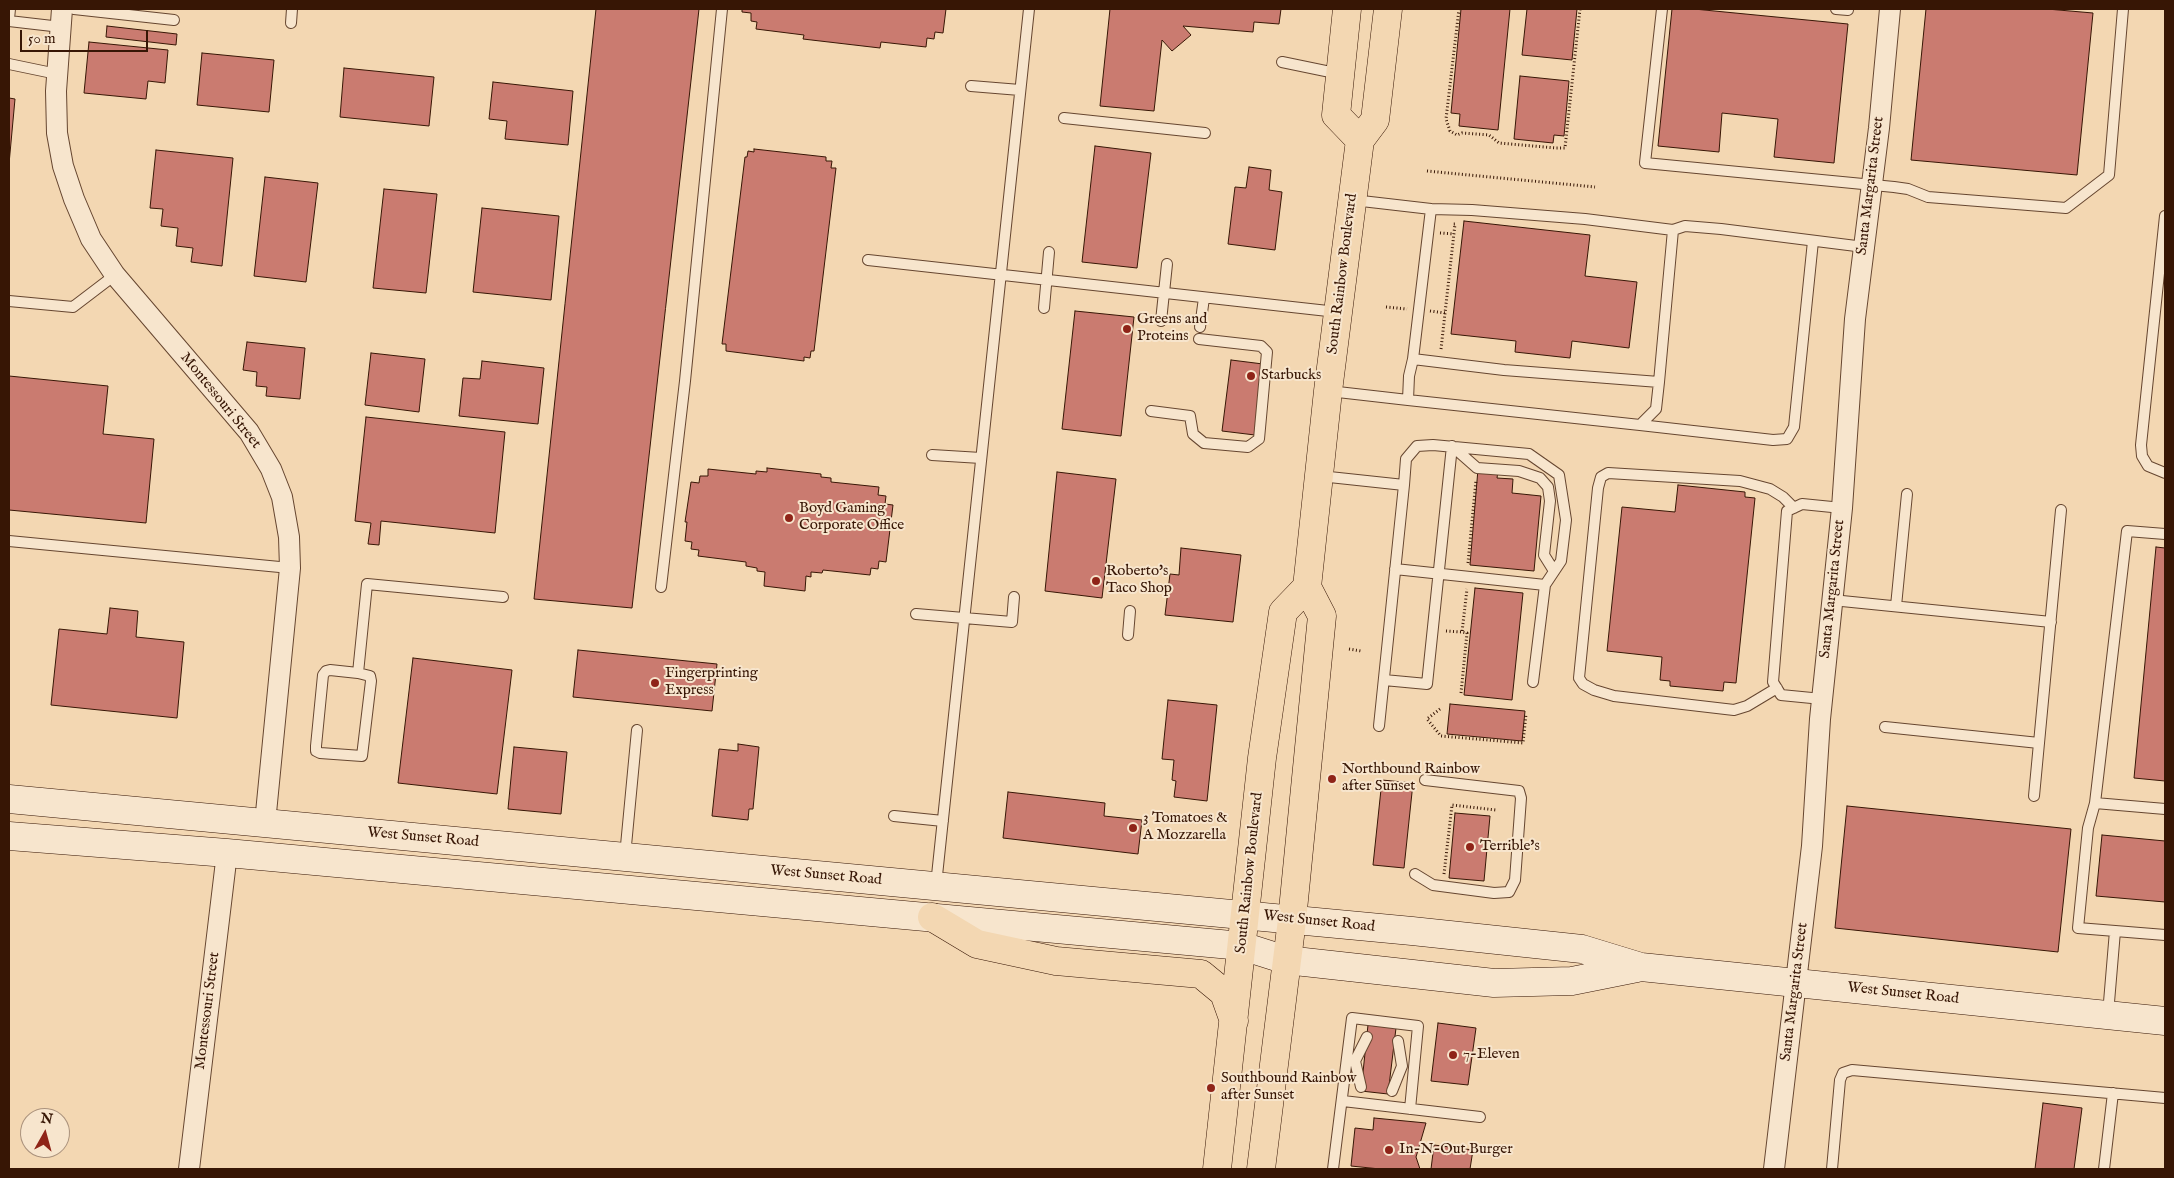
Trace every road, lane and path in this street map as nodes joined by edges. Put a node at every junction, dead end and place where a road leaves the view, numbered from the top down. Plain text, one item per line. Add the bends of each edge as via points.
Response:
1 (10, 9) edge
2 (74, 9) edge
3 (292, 9) edge
4 (722, 9) edge
5 (1028, 9) edge
6 (1347, 9) edge
7 (1388, 9) edge
8 (1459, 9) edge
9 (1580, 9) edge
10 (1662, 9) edge
11 (1836, 9) edge
12 (1890, 9) edge
13 (2123, 9) edge
14 (1848, 10) dead end
15 (111, 11) edge
16 (62, 18) edge
17 (9, 20) edge
18 (174, 20) dead end
19 (290, 23) dead end
20 (1282, 62) dead end
21 (9, 64) edge
22 (57, 74) junction
23 (1340, 74) junction
24 (972, 86) dead end
25 (1020, 90) junction
26 (1064, 118) dead end
27 (1205, 133) dead end
28 (1360, 140) junction
29 (1427, 171) dead end
30 (1872, 185) junction
31 (1595, 188) dead end
32 (1352, 200) junction
33 (1431, 209) junction
34 (1453, 214) dead end
35 (2165, 216) edge
36 (1673, 230) junction
37 (1434, 232) dead end
38 (1454, 234) junction
39 (1814, 241) junction
40 (1864, 247) junction
41 (1049, 252) dead end
42 (868, 260) dead end
43 (1167, 264) dead end
44 (115, 275) junction
45 (1000, 275) junction
46 (1046, 280) junction
47 (1164, 293) junction
48 (1204, 298) junction
49 (9, 301) edge
50 (1386, 307) dead end
51 (1044, 308) dead end
52 (1407, 309) dead end
53 (1424, 311) dead end
54 (1338, 312) junction
55 (1445, 313) junction
56 (1161, 321) dead end
57 (1200, 327) dead end
58 (1199, 339) dead end
59 (1413, 359) junction
60 (1440, 362) junction
61 (1659, 382) junction
62 (1328, 391) junction
63 (1408, 400) junction
64 (1152, 411) dead end
65 (1640, 425) junction
66 (1452, 446) junction
67 (932, 455) dead end
68 (981, 458) junction
69 (1477, 468) junction
70 (2165, 473) edge
71 (1319, 476) junction
72 (1404, 485) junction
73 (1907, 494) dead end
74 (1794, 508) junction
75 (1842, 508) junction
76 (2061, 510) dead end
77 (2165, 534) edge
78 (9, 540) edge
79 (290, 568) junction
80 (1395, 569) junction
81 (1468, 569) dead end
82 (1554, 571) junction
83 (1439, 573) junction
84 (1545, 584) junction
85 (662, 587) dead end
86 (1307, 587) junction
87 (1467, 588) dead end
88 (503, 597) dead end
89 (1014, 597) dead end
90 (1832, 600) junction
91 (1896, 606) junction
92 (1130, 611) dead end
93 (916, 614) dead end
94 (964, 618) junction
95 (2051, 622) junction
96 (1445, 631) dead end
97 (1462, 632) junction
98 (1128, 635) dead end
99 (1349, 649) dead end
100 (1361, 650) dead end
101 (358, 673) junction
102 (1384, 680) junction
103 (1533, 682) dead end
104 (1777, 688) junction
105 (1461, 693) dead end
106 (1822, 699) junction
107 (1440, 709) dead end
108 (1526, 714) dead end
109 (1379, 726) dead end
110 (1885, 727) dead end
111 (637, 730) dead end
112 (2039, 743) junction
113 (1425, 780) dead end
114 (2034, 796) dead end
115 (9, 799) edge
116 (2095, 803) junction
117 (108, 808) junction
118 (2165, 809) edge
119 (1496, 810) dead end
120 (894, 816) dead end
121 (943, 821) junction
122 (265, 823) junction
123 (9, 836) edge
124 (105, 844) junction
125 (227, 853) junction
126 (625, 857) junction
127 (1415, 874) dead end
128 (1444, 879) dead end
129 (935, 886) junction
130 (622, 890) junction
131 (1245, 914) junction
132 (932, 917) junction
133 (1292, 920) junction
134 (2115, 931) junction
135 (2165, 934) edge
136 (1242, 946) junction
137 (1286, 960) junction
138 (1641, 967) junction
139 (1797, 982) junction
140 (2108, 1016) junction
141 (2165, 1021) edge
142 (1234, 1022) junction
143 (1367, 1037) dead end
144 (1398, 1041) dead end
145 (1356, 1061) junction
146 (1397, 1066) junction
147 (1415, 1068) junction
148 (1360, 1087) dead end
149 (1392, 1091) dead end
150 (2113, 1093) junction
151 (2165, 1098) edge
152 (1343, 1101) junction
153 (1410, 1109) junction
154 (1480, 1116) dead end
155 (189, 1169) edge
156 (1217, 1169) edge
157 (1261, 1169) edge
158 (1333, 1169) edge
159 (1774, 1169) edge
160 (1832, 1169) edge
161 (2104, 1169) edge

1 - 17 lane
2 - 15 lane
3 - 19 lane
4 - 85 lane
5 - 25 lane
6 - 23 main road
7 - 28 main road, South Rainbow Boulevard via 1375,120
8 - 9 path via 1446,119 1450,132 1457,136 1462,133 1489,135 1500,143 1566,148
10 - 30 lane via 1645,163
11 - 14 lane
12 - 30 street, Santa Margarita Street
13 - 30 lane via 2109,175 2066,208 1928,197 1908,189
15 - 18 lane
16 - 17 lane
16 - 22 street, Montessouri Street
20 - 23 lane
21 - 22 lane
22 - 44 street, Montessouri Street via 57,132 63,166 91,239
23 - 28 main road via 1336,115
24 - 25 lane
25 - 45 lane
26 - 27 lane
28 - 32 main road, South Rainbow Boulevard
29 - 31 path
30 - 40 street, Santa Margarita Street
32 - 33 lane
32 - 54 main road, South Rainbow Boulevard
33 - 36 lane via 1585,219
33 - 59 lane
34 - 38 path
35 - 70 lane via 2141,445 2142,456 2148,466
36 - 39 lane via 1685,226
36 - 61 lane
37 - 38 path
38 - 55 path
39 - 40 lane
39 - 65 lane via 1794,427 1787,439
40 - 75 street, Santa Margarita Street via 1855,319
41 - 46 lane
42 - 45 lane
43 - 47 lane
44 - 49 lane via 73,307
44 - 79 street, Montessouri Street via 249,432 271,469 282,497 291,552
45 - 46 lane
45 - 68 lane
46 - 47 lane
46 - 51 lane
47 - 48 lane
47 - 56 lane
48 - 54 lane
48 - 57 lane
50 - 52 path
53 - 55 path
54 - 62 main road, South Rainbow Boulevard
55 - 60 path
58 - 64 lane via 1261,346 1268,352 1259,439 1248,447 1204,443 1193,434 1190,416
59 - 60 lane
59 - 63 lane
60 - 61 lane
61 - 65 lane via 1656,409
62 - 63 lane
62 - 71 main road, South Rainbow Boulevard
63 - 65 lane
66 - 69 lane
66 - 72 lane via 1417,446 1406,459
66 - 82 lane via 1529,454 1559,475 1566,520 1561,561
66 - 83 lane
67 - 68 lane
68 - 94 lane
69 - 81 path
69 - 82 lane via 1529,473 1548,487 1550,501 1544,554
71 - 72 lane
71 - 86 main road, South Rainbow Boulevard
72 - 80 lane
73 - 91 lane
74 - 75 lane via 1802,504
74 - 104 lane via 1787,511 1773,682
74 - 104 lane via 1770,489 1740,481 1608,473 1602,477 1598,488 1579,678 1594,690 1614,696 1734,710
75 - 90 street, Santa Margarita Street
76 - 95 lane
77 - 116 lane via 2127,531
78 - 79 lane
79 - 122 street, Montessouri Street
80 - 83 lane
80 - 102 lane
82 - 84 lane
83 - 84 lane
83 - 102 lane via 1427,684
84 - 103 lane
86 - 131 main road, South Rainbow Boulevard via 1283,612 1262,758
86 - 133 main road via 1322,616
87 - 97 path
88 - 101 lane via 367,584
89 - 94 lane via 1012,622
90 - 91 lane
90 - 106 street, Santa Margarita Street
91 - 95 lane
92 - 98 lane
93 - 94 lane
94 - 121 lane
95 - 112 lane
96 - 97 path
97 - 105 path via 1467,633
99 - 100 path
101 - 101 lane via 330,670 323,675 316,751 362,756 371,681 370,676
102 - 109 lane
104 - 106 lane via 1781,695
106 - 139 street, Santa Margarita Street via 1812,846
107 - 108 path via 1427,719 1441,736 1523,743
110 - 112 lane
111 - 126 lane
112 - 114 lane
113 - 127 lane via 1519,791 1514,880 1509,892 1494,893 1433,885
115 - 117 main road, West Sunset Road
116 - 118 lane
116 - 134 lane via 2088,828 2078,928
117 - 122 main road, West Sunset Road
117 - 124 main road
119 - 128 path via 1452,805
120 - 121 lane
121 - 129 lane
122 - 126 main road, West Sunset Road
123 - 124 main road, West Sunset Road
124 - 125 main road, West Sunset Road
125 - 130 main road, West Sunset Road
125 - 155 street, Montessouri Street
126 - 129 main road, West Sunset Road
126 - 130 main road
129 - 131 main road, West Sunset Road
129 - 132 main road
130 - 132 main road, West Sunset Road
131 - 133 main road, West Sunset Road
131 - 136 main road, South Rainbow Boulevard
132 - 136 main road, West Sunset Road
132 - 142 main road via 977,944 1056,961 1201,974 1224,993
133 - 137 main road
133 - 138 main road, West Sunset Road via 1582,949
134 - 135 lane
134 - 140 lane
136 - 137 main road, West Sunset Road
136 - 142 main road, South Rainbow Boulevard
137 - 138 main road, West Sunset Road via 1494,983 1572,981
137 - 157 main road
138 - 139 main road, West Sunset Road
139 - 140 main road, West Sunset Road
139 - 159 street, Santa Margarita Street
140 - 141 main road, West Sunset Road
142 - 156 main road, South Rainbow Boulevard
143 - 145 lane
144 - 146 lane
145 - 147 lane via 1352,1018 1418,1026
145 - 148 lane
145 - 152 lane
146 - 147 lane
146 - 149 lane
147 - 153 lane
150 - 151 lane
150 - 160 lane via 1852,1070 1843,1073 1840,1080
150 - 161 lane
152 - 153 lane
152 - 158 lane
153 - 154 lane

